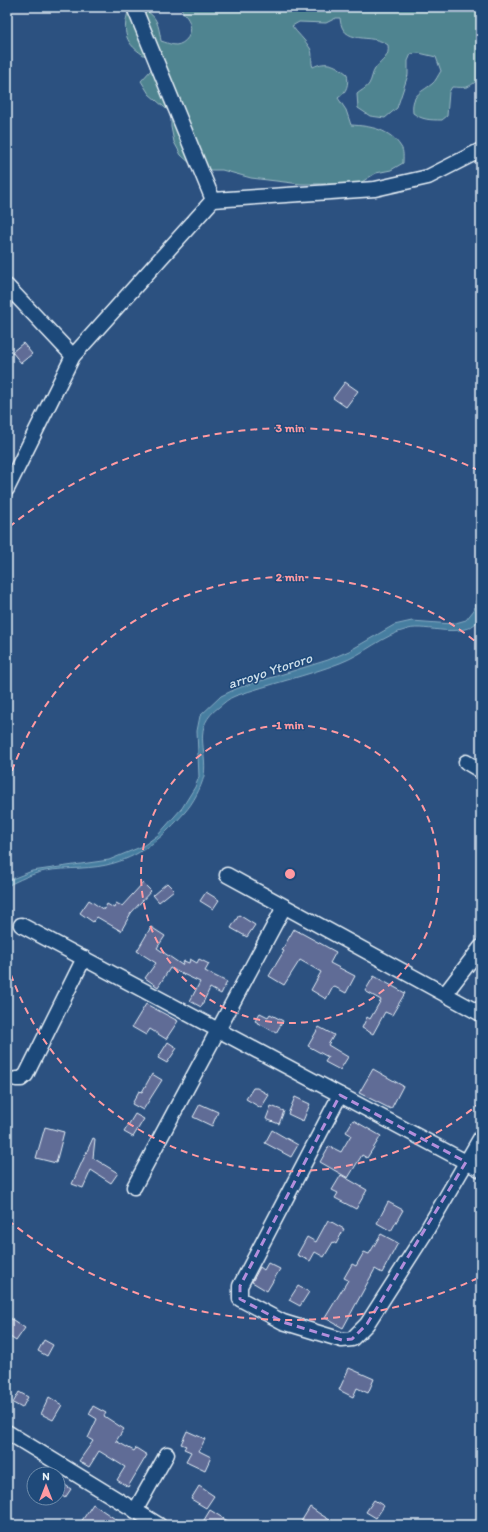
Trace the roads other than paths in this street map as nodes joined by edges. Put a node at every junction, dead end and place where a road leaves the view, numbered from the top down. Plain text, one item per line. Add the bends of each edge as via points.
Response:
1 (134, 7) edge
2 (481, 150) edge
3 (213, 200) junction
4 (7, 286) edge
5 (73, 356) junction
6 (7, 489) edge
7 (466, 762) dead end
8 (481, 771) edge
9 (227, 875) dead end
10 (284, 907) junction
11 (21, 925) dead end
12 (481, 947) edge
13 (84, 958) junction
14 (445, 994) junction
15 (481, 1014) edge
16 (219, 1030) junction
17 (16, 1079) dead end
18 (340, 1095) junction
19 (481, 1137) edge
20 (466, 1162) junction
21 (481, 1170) edge
22 (134, 1187) dead end
23 (7, 1432) edge
24 (167, 1454) dead end
25 (135, 1511) junction
26 (158, 1525) edge

1 - 3 street
2 - 3 street via 428,177 375,189
3 - 5 street
4 - 5 street
5 - 6 street
7 - 8 street
9 - 10 street
10 - 14 street
10 - 16 street
11 - 13 street
12 - 14 street
13 - 16 street
13 - 17 street via 26,1075
14 - 15 street
16 - 18 street
16 - 22 street
18 - 20 street
18 - 20 street via 240,1286 240,1299 283,1322 342,1340 352,1339 367,1324 386,1296
19 - 20 street
20 - 21 street
23 - 25 street
24 - 25 street
25 - 26 street

